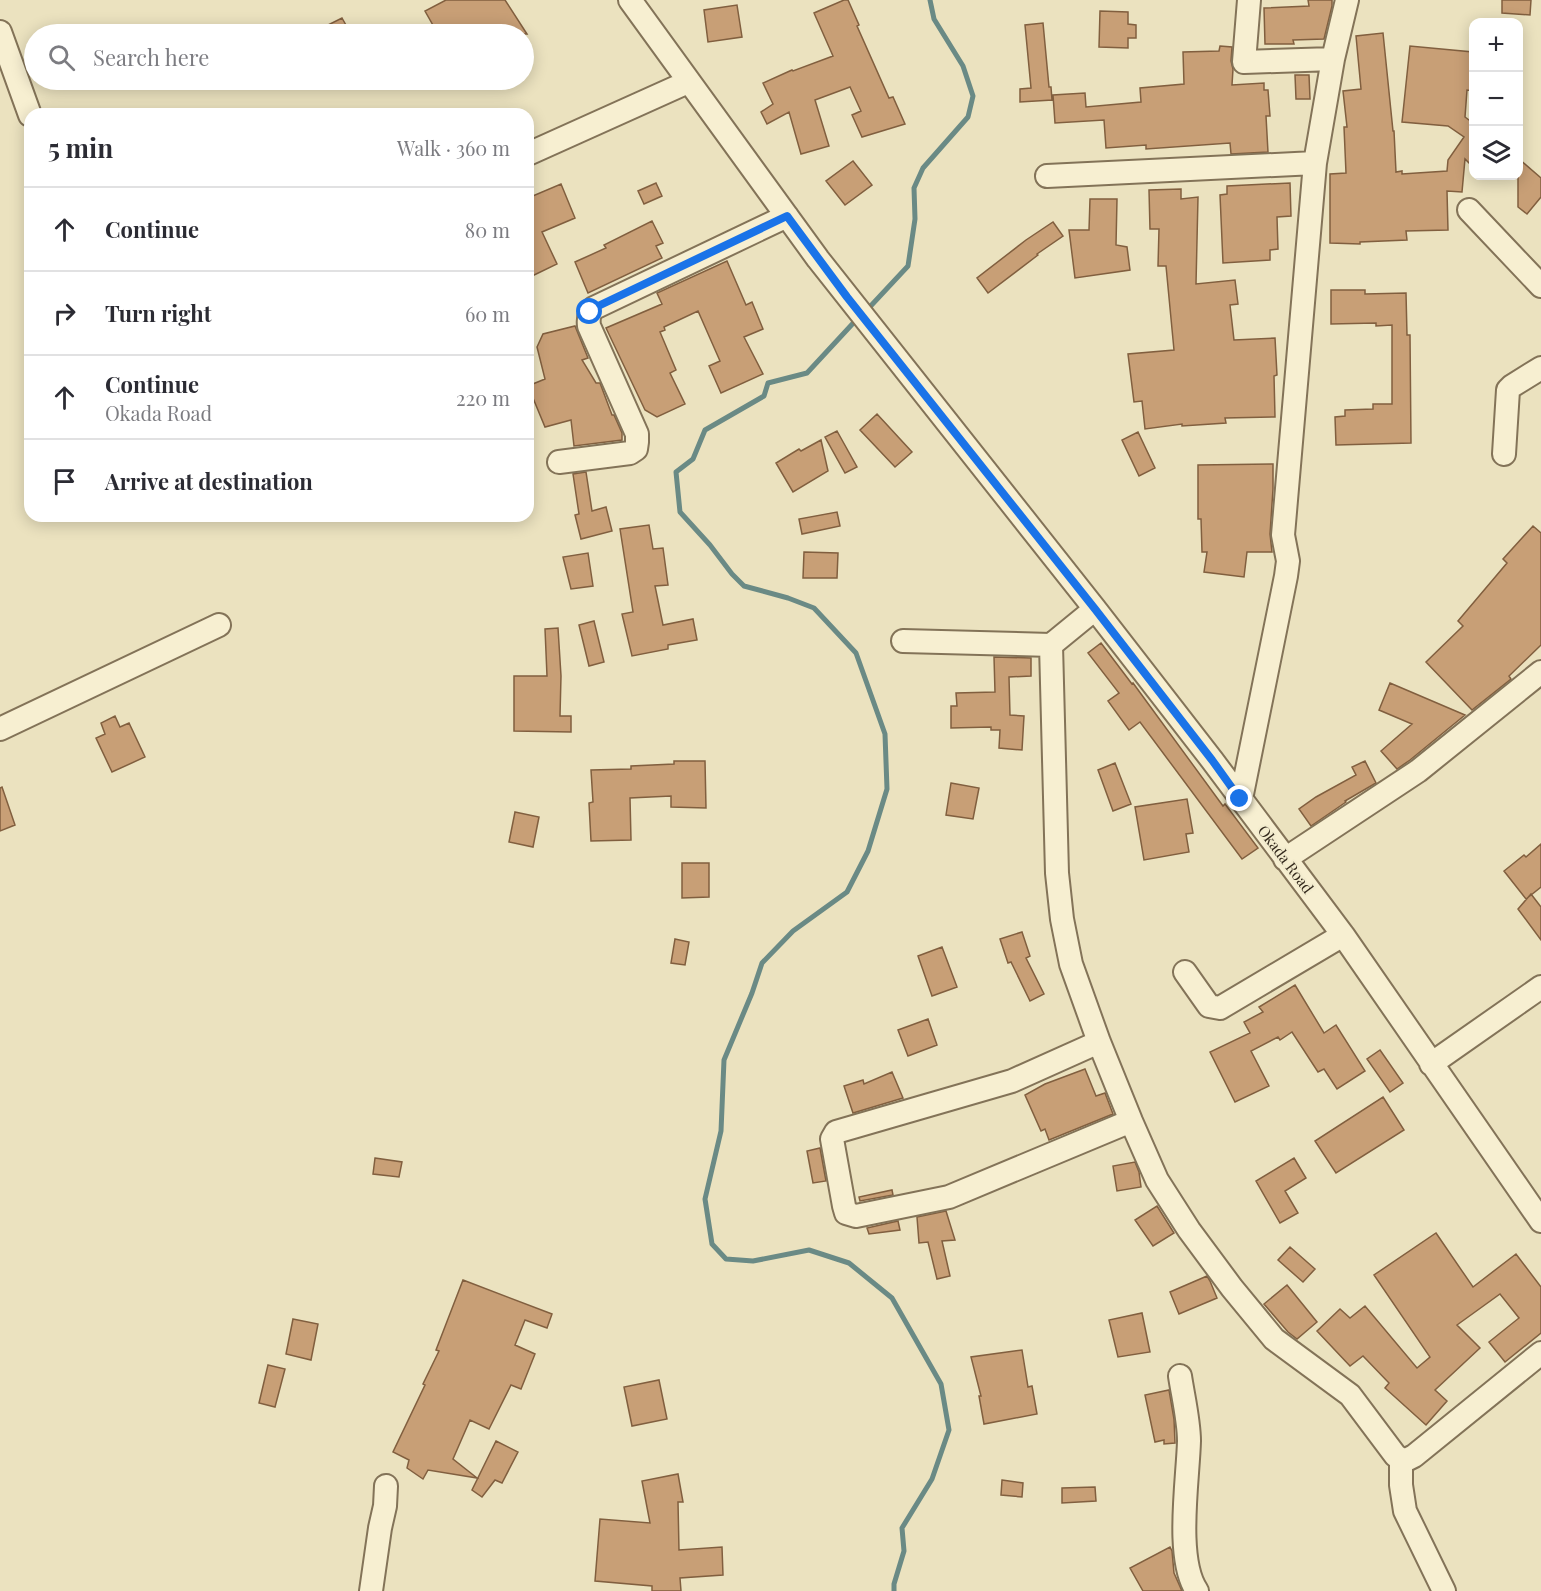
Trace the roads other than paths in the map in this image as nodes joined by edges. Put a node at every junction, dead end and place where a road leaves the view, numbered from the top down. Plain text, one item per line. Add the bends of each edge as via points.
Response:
1 (630, 0) edge
2 (1249, 0) edge
3 (1347, 0) edge
4 (0, 32) edge
5 (1332, 59) junction
6 (688, 82) junction
7 (27, 108) edge
8 (534, 151) edge
9 (1315, 163) junction
10 (1047, 176) dead end
11 (1468, 210) dead end
12 (787, 216) junction
13 (1541, 286) edge
14 (1541, 368) edge
15 (1504, 454) dead end
16 (559, 462) dead end
17 (1095, 609) junction
18 (219, 625) dead end
19 (903, 641) dead end
20 (1052, 645) junction
21 (1541, 672) edge
22 (0, 729) edge
23 (1240, 799) junction
24 (1285, 859) junction
25 (1343, 935) junction
26 (1185, 972) dead end
27 (1541, 987) edge
28 (1099, 1042) junction
29 (1431, 1065) junction
30 (1131, 1121) junction
31 (1541, 1221) edge
32 (1541, 1353) edge
33 (1180, 1376) dead end
34 (1401, 1460) junction
35 (386, 1486) dead end
36 (371, 1591) edge
37 (1197, 1591) edge
38 (1444, 1591) edge

1 - 6 street, Okada Road
2 - 5 street via 1244,62
3 - 5 street
4 - 7 street
5 - 9 street
6 - 8 street
6 - 12 street, Okada Road
9 - 10 street
9 - 23 street via 1283,535 1288,561
11 - 13 street
12 - 16 street via 590,312 589,326 637,434 636,449
12 - 17 street, Okada Road
14 - 15 street via 1508,390
17 - 20 street
17 - 23 street, Okada Road
18 - 22 street
19 - 20 street
20 - 28 street via 1057,873 1062,919 1071,964
21 - 24 street via 1418,771
23 - 24 street, Okada Road
24 - 25 street, Okada Road
25 - 26 street via 1220,1008 1209,1006
25 - 29 street, Okada Road
27 - 29 street
28 - 30 street
28 - 30 street via 1012,1081 836,1131 832,1139 846,1213 856,1216 949,1197
29 - 31 street, Okada Road
30 - 34 street via 1157,1180 1232,1288 1274,1339 1350,1395
32 - 34 street via 1414,1456
33 - 37 street via 1189,1438 1185,1558
34 - 38 street via 1405,1511
35 - 36 street

